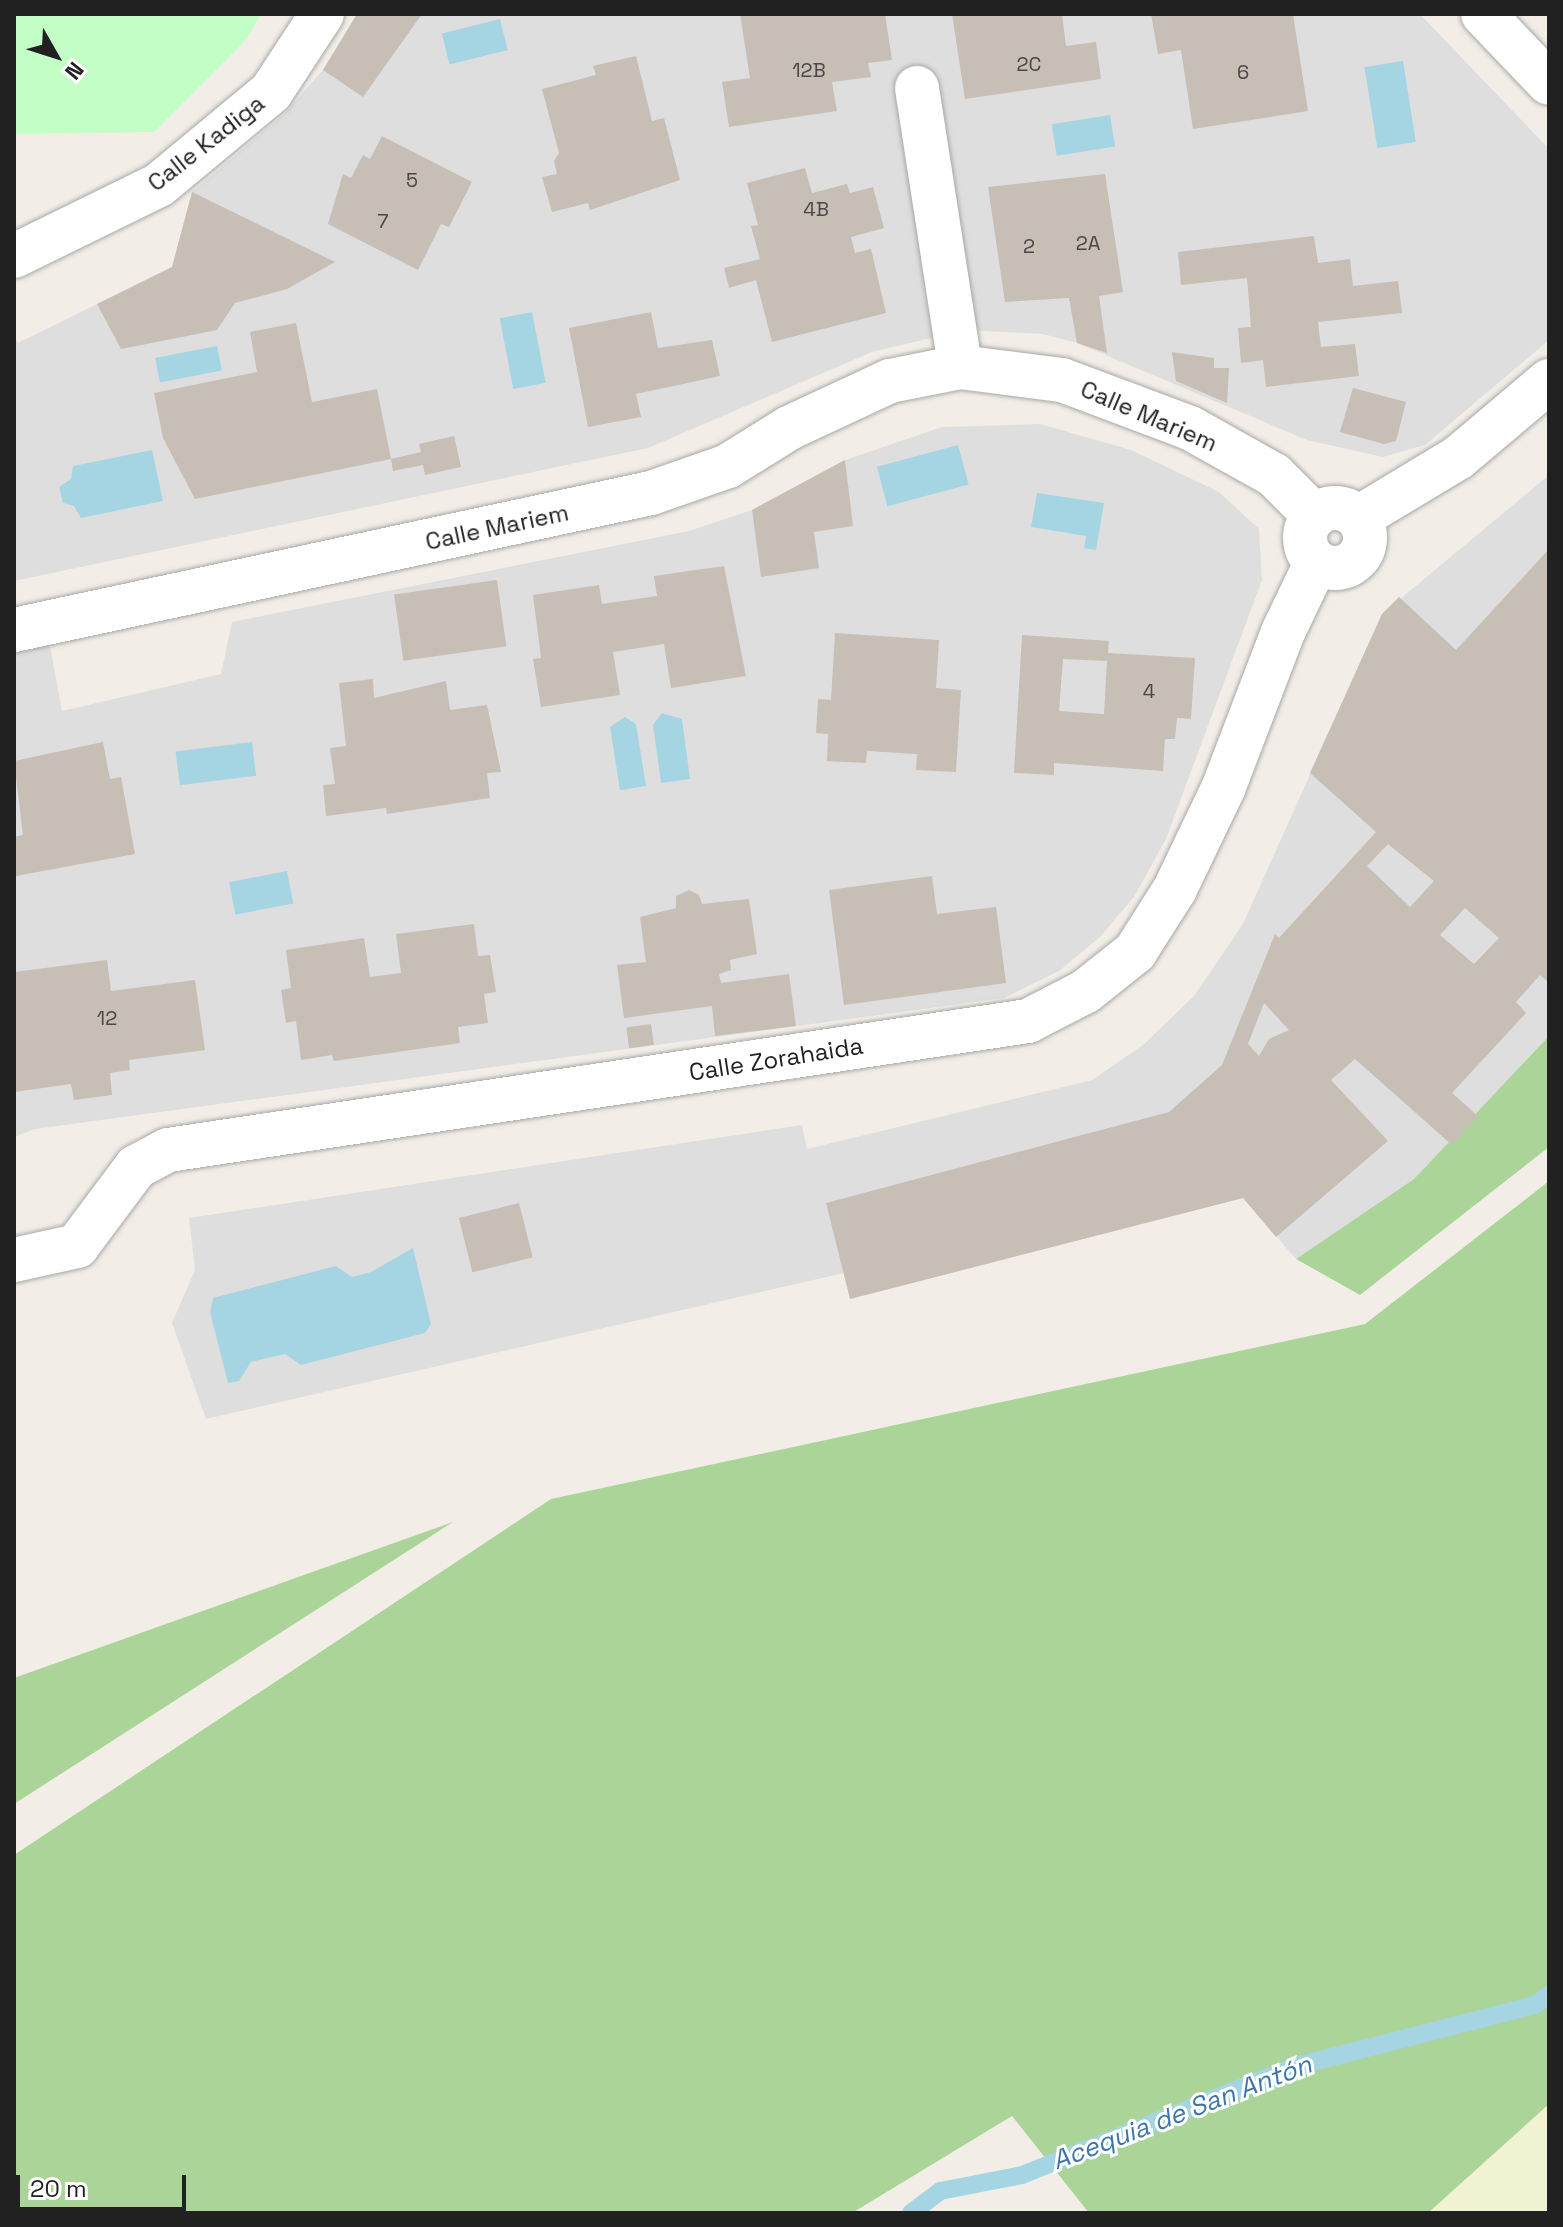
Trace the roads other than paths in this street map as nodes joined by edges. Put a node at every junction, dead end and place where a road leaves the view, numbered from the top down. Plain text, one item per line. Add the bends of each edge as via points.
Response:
1 (322, 14) edge
2 (1483, 14) edge
3 (1549, 83) edge
4 (917, 88) dead end
5 (14, 256) edge
6 (960, 367) junction
7 (1549, 381) edge
8 (1315, 516) junction
9 (1358, 518) junction
10 (1316, 563) junction
11 (14, 630) edge
12 (14, 1260) edge

1 - 5 street, Calle Kadiga via 271,92 159,185
2 - 3 street
4 - 6 street
6 - 8 street, Calle Mariem via 1062,380 1190,428 1274,475
6 - 11 street, Calle Mariem via 890,381 789,428 728,466 651,493
7 - 9 street via 1459,457
8 - 9 street via 1342,508
8 - 10 street via 1305,534
9 - 10 street via 1365,536 1361,556 1335,569
10 - 12 street, Calle Zorahaida via 1283,632 1223,789 1175,889 1135,952 1086,991 1028,1021 168,1150 136,1167 77,1246

